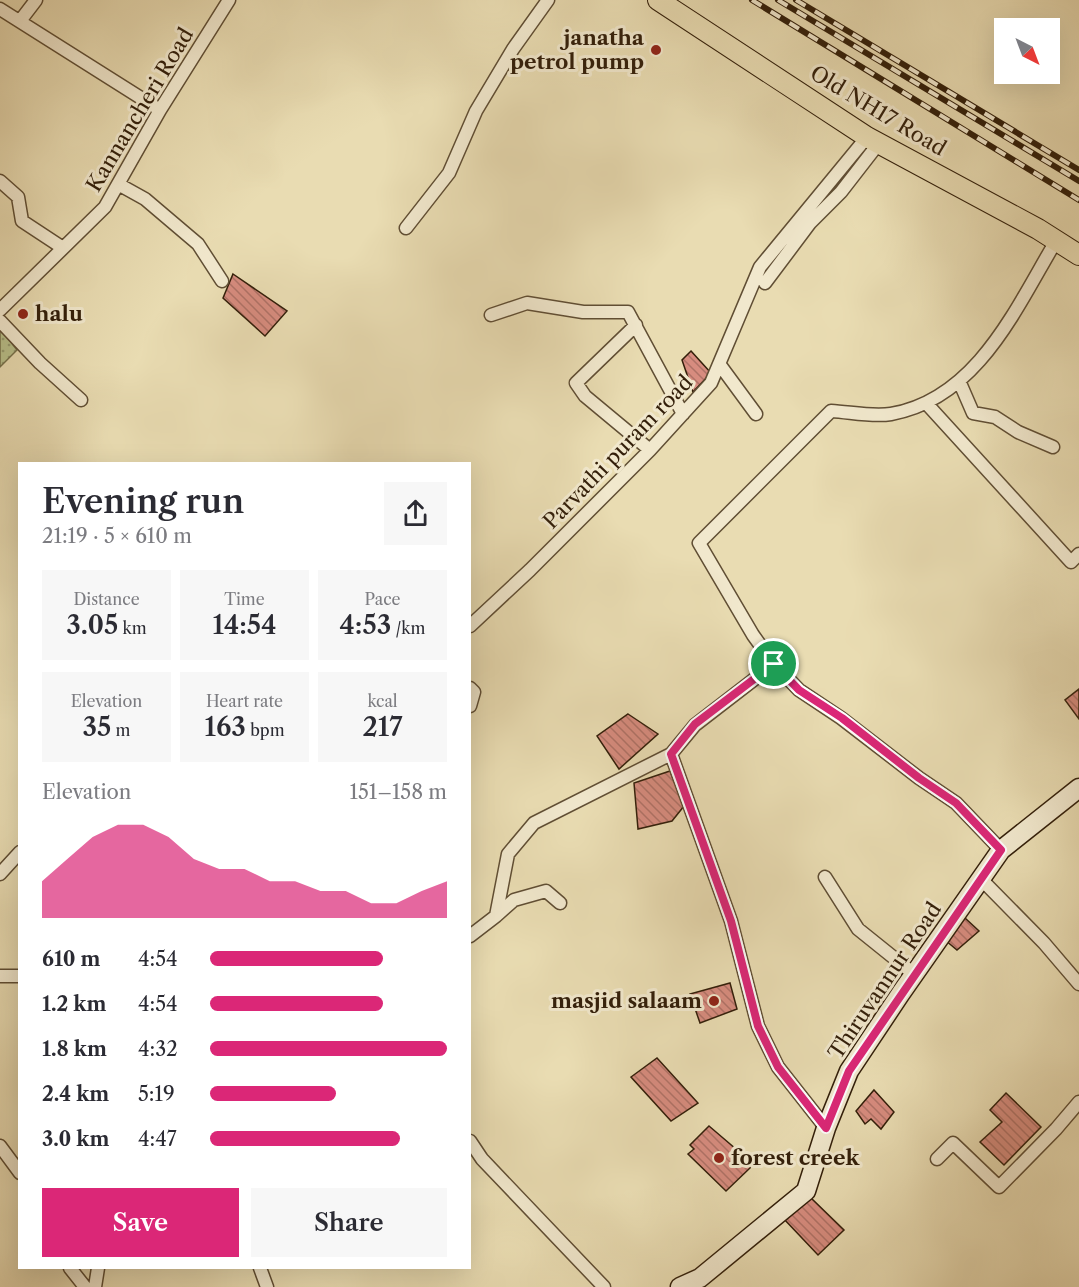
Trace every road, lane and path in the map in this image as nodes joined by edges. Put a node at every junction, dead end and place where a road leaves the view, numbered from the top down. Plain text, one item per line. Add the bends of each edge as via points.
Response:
1 (36, 0) edge
2 (229, 0) edge
3 (548, 0) edge
4 (658, 0) edge
5 (0, 9) edge
6 (20, 21) junction
7 (160, 110) junction
8 (873, 140) junction
9 (0, 181) edge
10 (118, 184) junction
11 (406, 228) dead end
12 (1056, 241) junction
13 (63, 248) junction
14 (1079, 255) edge
15 (222, 281) dead end
16 (765, 283) dead end
17 (0, 310) edge
18 (491, 315) dead end
19 (0, 321) edge
20 (636, 325) junction
21 (720, 365) junction
22 (960, 383) junction
23 (81, 400) dead end
24 (926, 403) junction
25 (683, 414) junction
26 (756, 414) dead end
27 (1053, 447) dead end
28 (650, 450) junction
29 (1079, 554) edge
30 (471, 625) edge
31 (774, 664) junction
32 (471, 689) edge
33 (471, 702) edge
34 (671, 754) junction
35 (1079, 788) edge
36 (1001, 850) junction
37 (18, 854) edge
38 (0, 874) edge
39 (825, 877) dead end
40 (981, 879) junction
41 (560, 903) dead end
42 (496, 916) junction
43 (471, 935) edge
44 (914, 974) junction
45 (18, 976) edge
46 (0, 977) edge
47 (1079, 984) edge
48 (1079, 1102) edge
49 (826, 1128) junction
50 (471, 1143) edge
51 (0, 1146) edge
52 (937, 1159) dead end
53 (18, 1170) edge
54 (71, 1269) edge
55 (98, 1269) edge
56 (260, 1269) edge
57 (85, 1287) edge
58 (95, 1287) edge
59 (267, 1287) edge
60 (604, 1287) edge
61 (680, 1287) edge

1 - 6 street
2 - 7 street, Kannancheri Road
3 - 11 street via 476,111 449,173
4 - 8 main road, Old NH17 Road
5 - 6 street
6 - 7 street
7 - 10 street, Kannancheri Road
8 - 12 main road, Old NH17 Road
8 - 16 street via 841,192 810,223
8 - 21 street, Parvathi puram road via 760,267
9 - 13 street via 18,197 22,221
10 - 13 street, Kannancheri Road via 105,207
10 - 15 street via 145,199 198,243
12 - 14 main road, Old NH17 Road
12 - 22 street via 999,336
13 - 17 street, Kannancheri Road
18 - 20 street via 527,303 583,312 628,312
19 - 23 street
20 - 25 street
20 - 28 street via 576,383 585,396
21 - 25 street, Parvathi puram road via 711,383
21 - 26 street
22 - 24 street
22 - 27 street via 973,413 995,417
24 - 29 street via 1071,562
24 - 31 street via 889,414 831,411 699,543
25 - 28 street, Parvathi puram road
28 - 30 street, Parvathi puram road
31 - 34 street via 695,724
31 - 36 street via 799,690 956,803
32 - 33 street
34 - 42 street via 534,823 508,854
34 - 49 street via 731,921 758,1026 778,1067
35 - 36 street, Thiruvannur Road
36 - 40 street, Thiruvannur Road
37 - 38 street
39 - 44 street via 858,929
40 - 44 street, Thiruvannur Road
40 - 47 street
41 - 42 street via 546,891 514,900
42 - 43 street
44 - 49 street, Thiruvannur Road via 849,1071
45 - 46 street
48 - 52 street via 999,1187 953,1143
49 - 61 street, Thiruvannur Road via 806,1191 700,1278
50 - 60 street
51 - 53 street
54 - 57 street
55 - 58 street
56 - 59 street

